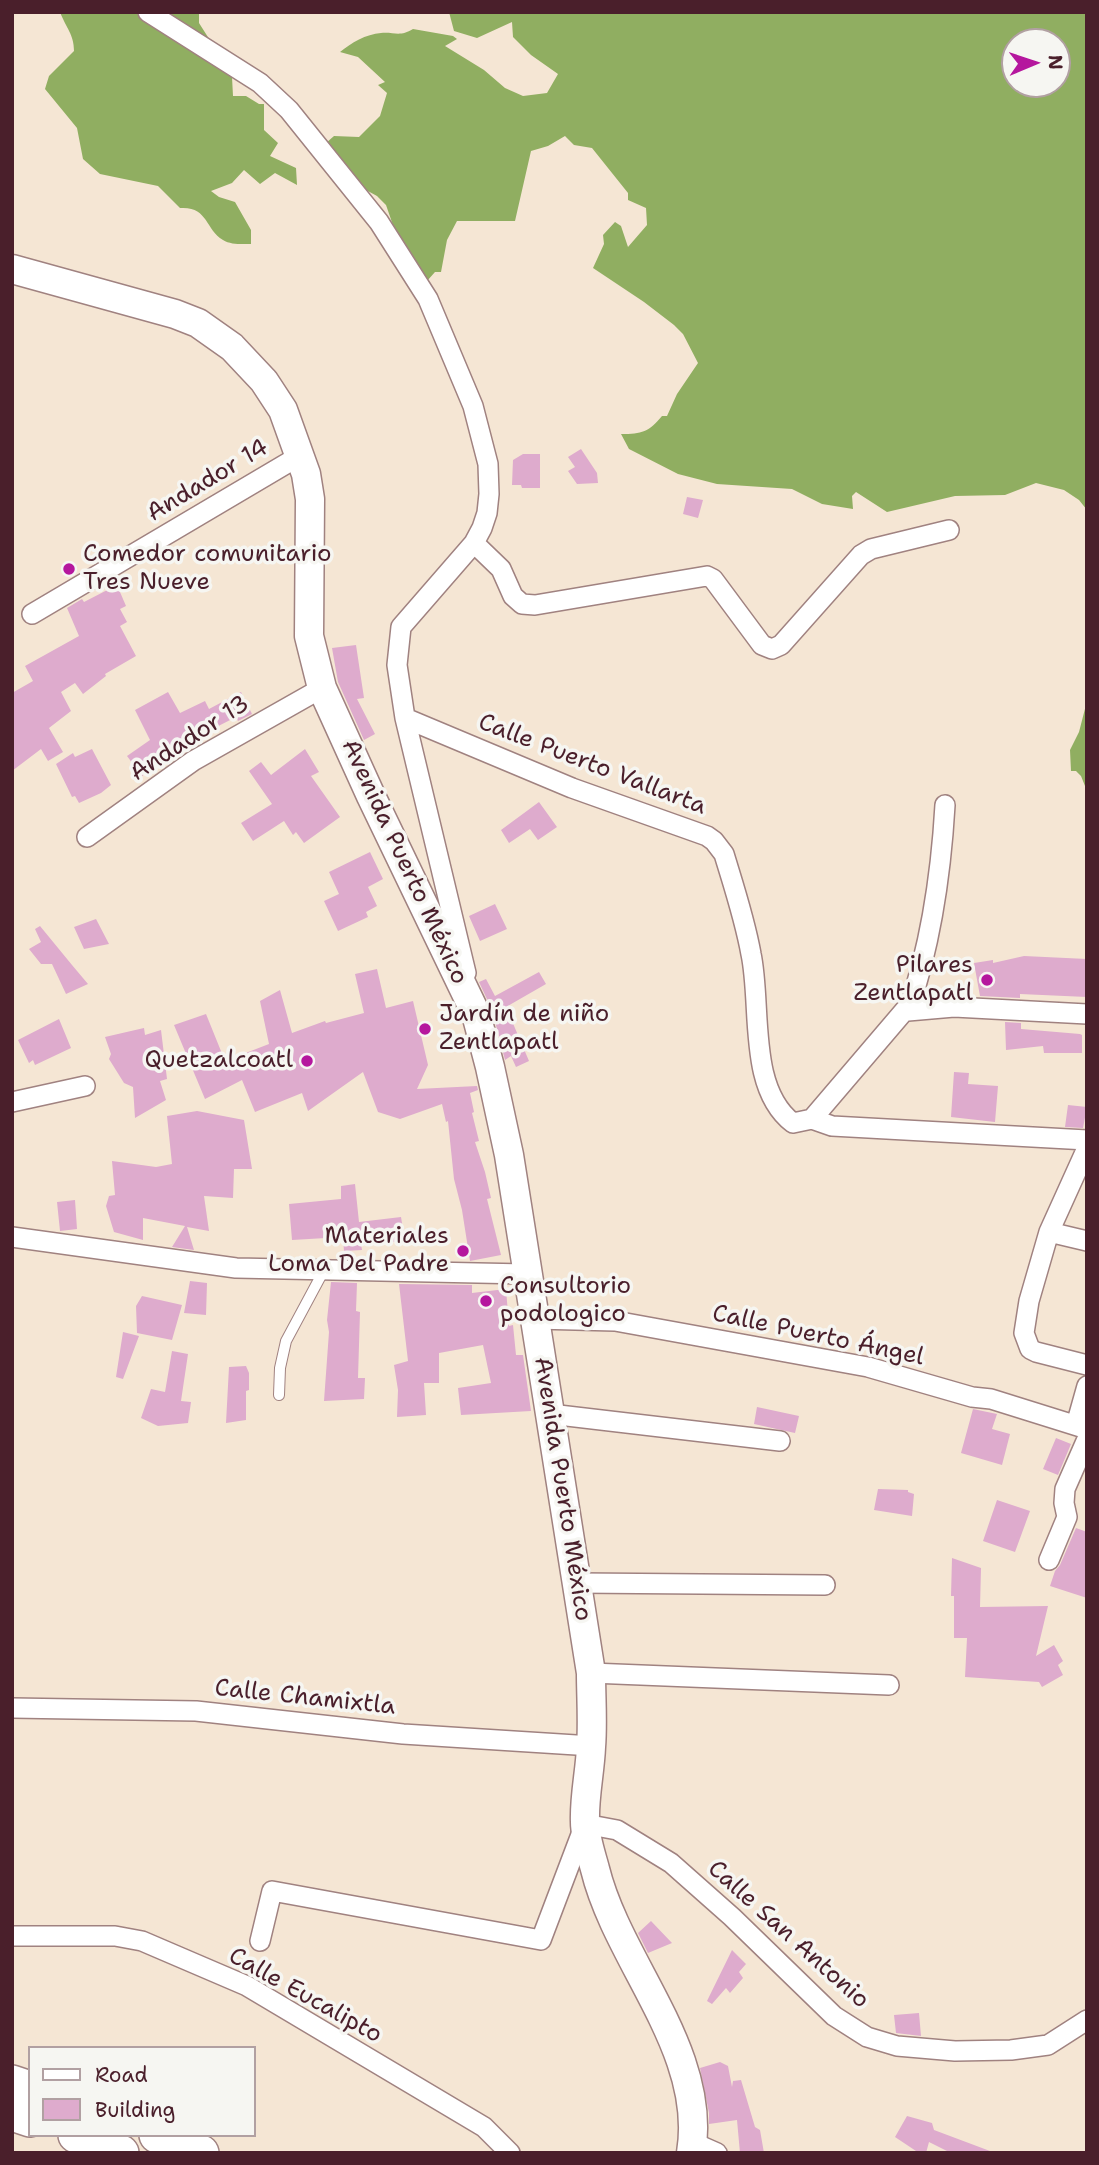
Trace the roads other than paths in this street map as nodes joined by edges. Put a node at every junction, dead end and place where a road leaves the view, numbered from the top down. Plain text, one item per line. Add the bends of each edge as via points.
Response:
1 (148, 12) edge
2 (12, 270) edge
3 (301, 455) junction
4 (949, 530) dead end
5 (474, 543) junction
6 (32, 614) dead end
7 (323, 688) junction
8 (405, 718) junction
9 (945, 805) dead end
10 (87, 837) dead end
11 (908, 1011) junction
12 (476, 1014) junction
13 (1087, 1014) edge
14 (85, 1086) dead end
15 (12, 1102) edge
16 (812, 1119) junction
17 (1087, 1140) edge
18 (1087, 1148) edge
19 (1049, 1232) junction
20 (12, 1237) edge
21 (1087, 1241) edge
22 (323, 1272) junction
23 (526, 1274) junction
24 (535, 1319) junction
25 (1087, 1365) edge
26 (1087, 1387) edge
27 (279, 1395) dead end
28 (550, 1414) junction
29 (1083, 1431) edge
30 (780, 1441) dead end
31 (1049, 1560) dead end
32 (577, 1583) junction
33 (825, 1585) dead end
34 (591, 1673) junction
35 (889, 1685) dead end
36 (12, 1709) edge
37 (592, 1746) junction
38 (585, 1824) junction
39 (12, 1936) edge
40 (260, 1941) dead end
41 (1087, 2020) edge
42 (81, 2137) edge
43 (162, 2137) edge
44 (700, 2149) edge
45 (121, 2153) edge
46 (201, 2153) edge
47 (510, 2153) edge

1 - 5 street via 260,83 289,110 379,222 428,299 472,405 488,464 487,513
2 - 3 main road, Avenida Puerto México via 198,323 232,347 264,381 283,410
3 - 6 street, Andador 14
3 - 7 main road, Avenida Puerto México via 310,499 309,636
4 - 5 street via 861,555 781,645 772,649 762,645 707,576 522,604 513,596 501,569
5 - 8 street via 401,627 397,666
7 - 10 street, Andador 13 via 193,761
7 - 12 main road, Avenida Puerto México
8 - 12 street
8 - 16 street, Calle Puerto Vallarta via 715,841 724,854 752,956 769,1092 793,1122
9 - 11 street via 943,854 930,928
11 - 13 street via 954,1007
11 - 16 street
12 - 23 main road, Avenida Puerto México via 509,1155
14 - 15 street
16 - 17 street, Calle Puerto Vallarta via 832,1126
18 - 19 street
19 - 21 street
19 - 25 street via 1025,1320 1026,1342 1036,1352
20 - 22 street via 236,1268
22 - 23 street
22 - 27 lane via 286,1341
23 - 24 main road, Avenida Puerto México
24 - 28 main road, Avenida Puerto México
24 - 29 street, Calle Puerto Ángel via 615,1321 868,1367
26 - 29 street
28 - 30 street
28 - 32 main road, Avenida Puerto México
29 - 31 street via 1065,1489 1067,1517
32 - 33 street
32 - 34 main road, Avenida Puerto México
34 - 35 street
34 - 37 main road, Avenida Puerto México
36 - 37 street, Calle Chamixtla via 196,1711 403,1734
37 - 38 main road, Avenida Puerto México
38 - 40 street via 541,1940 272,1891
38 - 41 street, Calle San Antonio via 617,1830 671,1863 834,2016 867,2037 908,2047 1011,2050 1048,2045
38 - 44 main road, Avenida Puerto México via 613,1918 685,2071
39 - 47 street, Calle Eucalipto via 115,1936 142,1941 247,1986 484,2127
42 - 45 highway
43 - 46 highway

